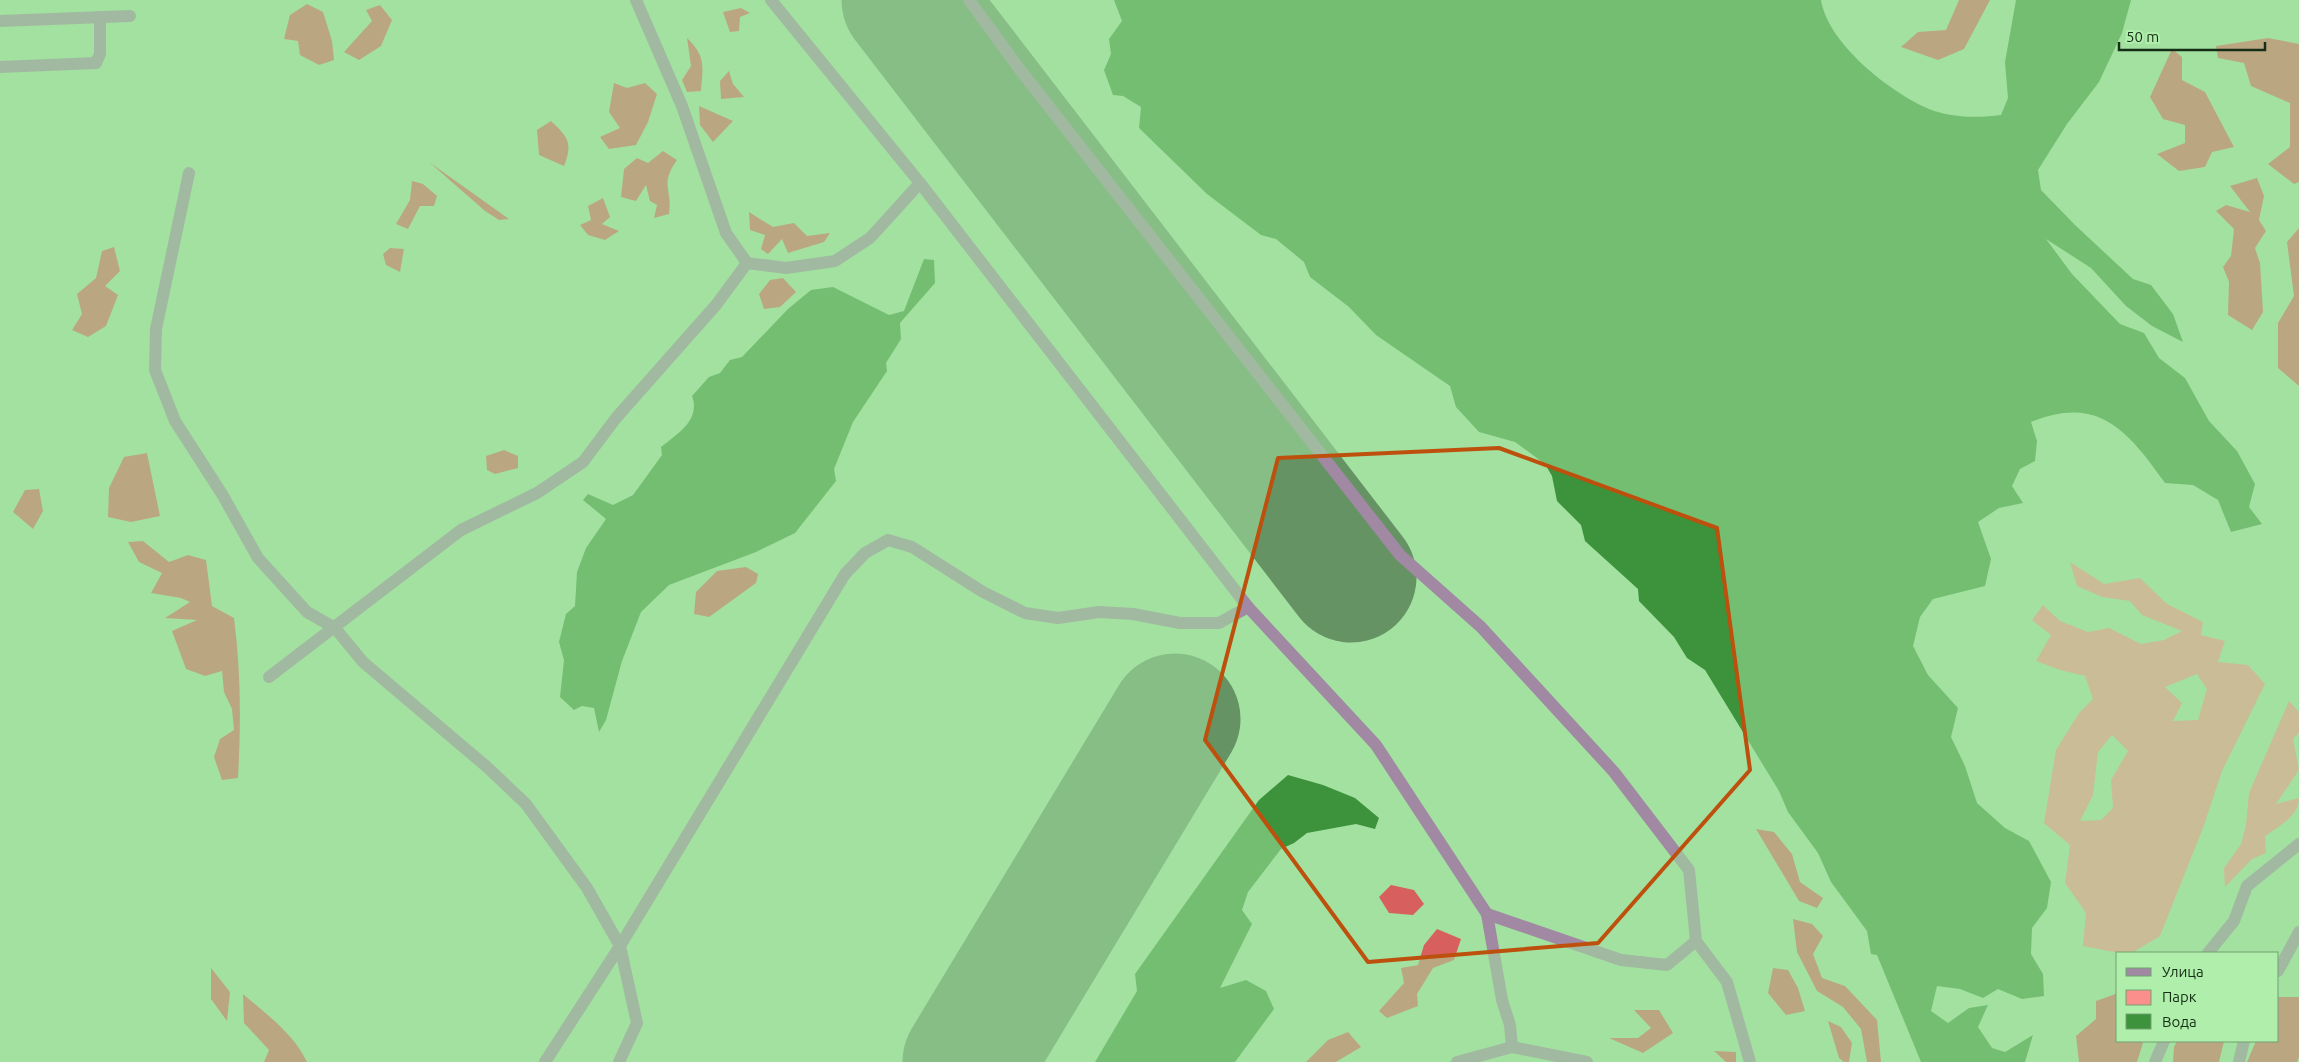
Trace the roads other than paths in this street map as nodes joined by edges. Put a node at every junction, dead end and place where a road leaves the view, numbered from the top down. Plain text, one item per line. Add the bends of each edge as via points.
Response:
1 (636, 0) edge
2 (772, 0) edge
3 (969, 0) edge
4 (130, 16) dead end
5 (100, 17) junction
6 (0, 21) edge
7 (0, 67) edge
8 (189, 173) dead end
9 (920, 183) junction
10 (747, 264) junction
11 (1248, 607) junction
12 (335, 628) junction
13 (269, 677) dead end
14 (2299, 844) edge
15 (1487, 914) junction
16 (2299, 932) edge
17 (1696, 941) junction
18 (620, 946) junction
19 (2209, 952) edge
20 (2279, 969) edge
21 (2164, 1042) edge
22 (2244, 1042) edge
23 (1512, 1047) junction
24 (545, 1062) edge
25 (619, 1062) edge
26 (1457, 1062) edge
27 (1587, 1062) edge
28 (1750, 1062) edge
29 (2155, 1062) edge
30 (2239, 1062) edge

1 - 10 lane via 682,106 726,233
2 - 9 lane
3 - 17 lane via 1400,555 1481,627 1614,772 1690,870
4 - 5 lane
5 - 6 lane
5 - 7 lane via 100,54 96,64
8 - 12 lane via 156,329 155,370 175,420 258,558 307,612
9 - 10 lane via 870,238 835,261 786,268
9 - 11 lane
10 - 12 lane via 716,305 616,418 583,462 537,493 461,530
11 - 15 lane via 1376,745
11 - 18 lane via 1220,623 1180,623 1133,614 1099,612 1058,618 1025,613 983,592 912,547 888,540 865,553 845,574
12 - 13 lane
12 - 18 lane via 363,662 526,804 587,888
14 - 19 lane via 2247,886 2234,921
15 - 17 lane via 1621,960 1667,965
15 - 23 lane
16 - 20 lane
17 - 28 lane via 1727,982
18 - 24 lane
18 - 25 lane via 637,1023
21 - 29 lane
22 - 30 lane
23 - 26 lane
23 - 27 lane

